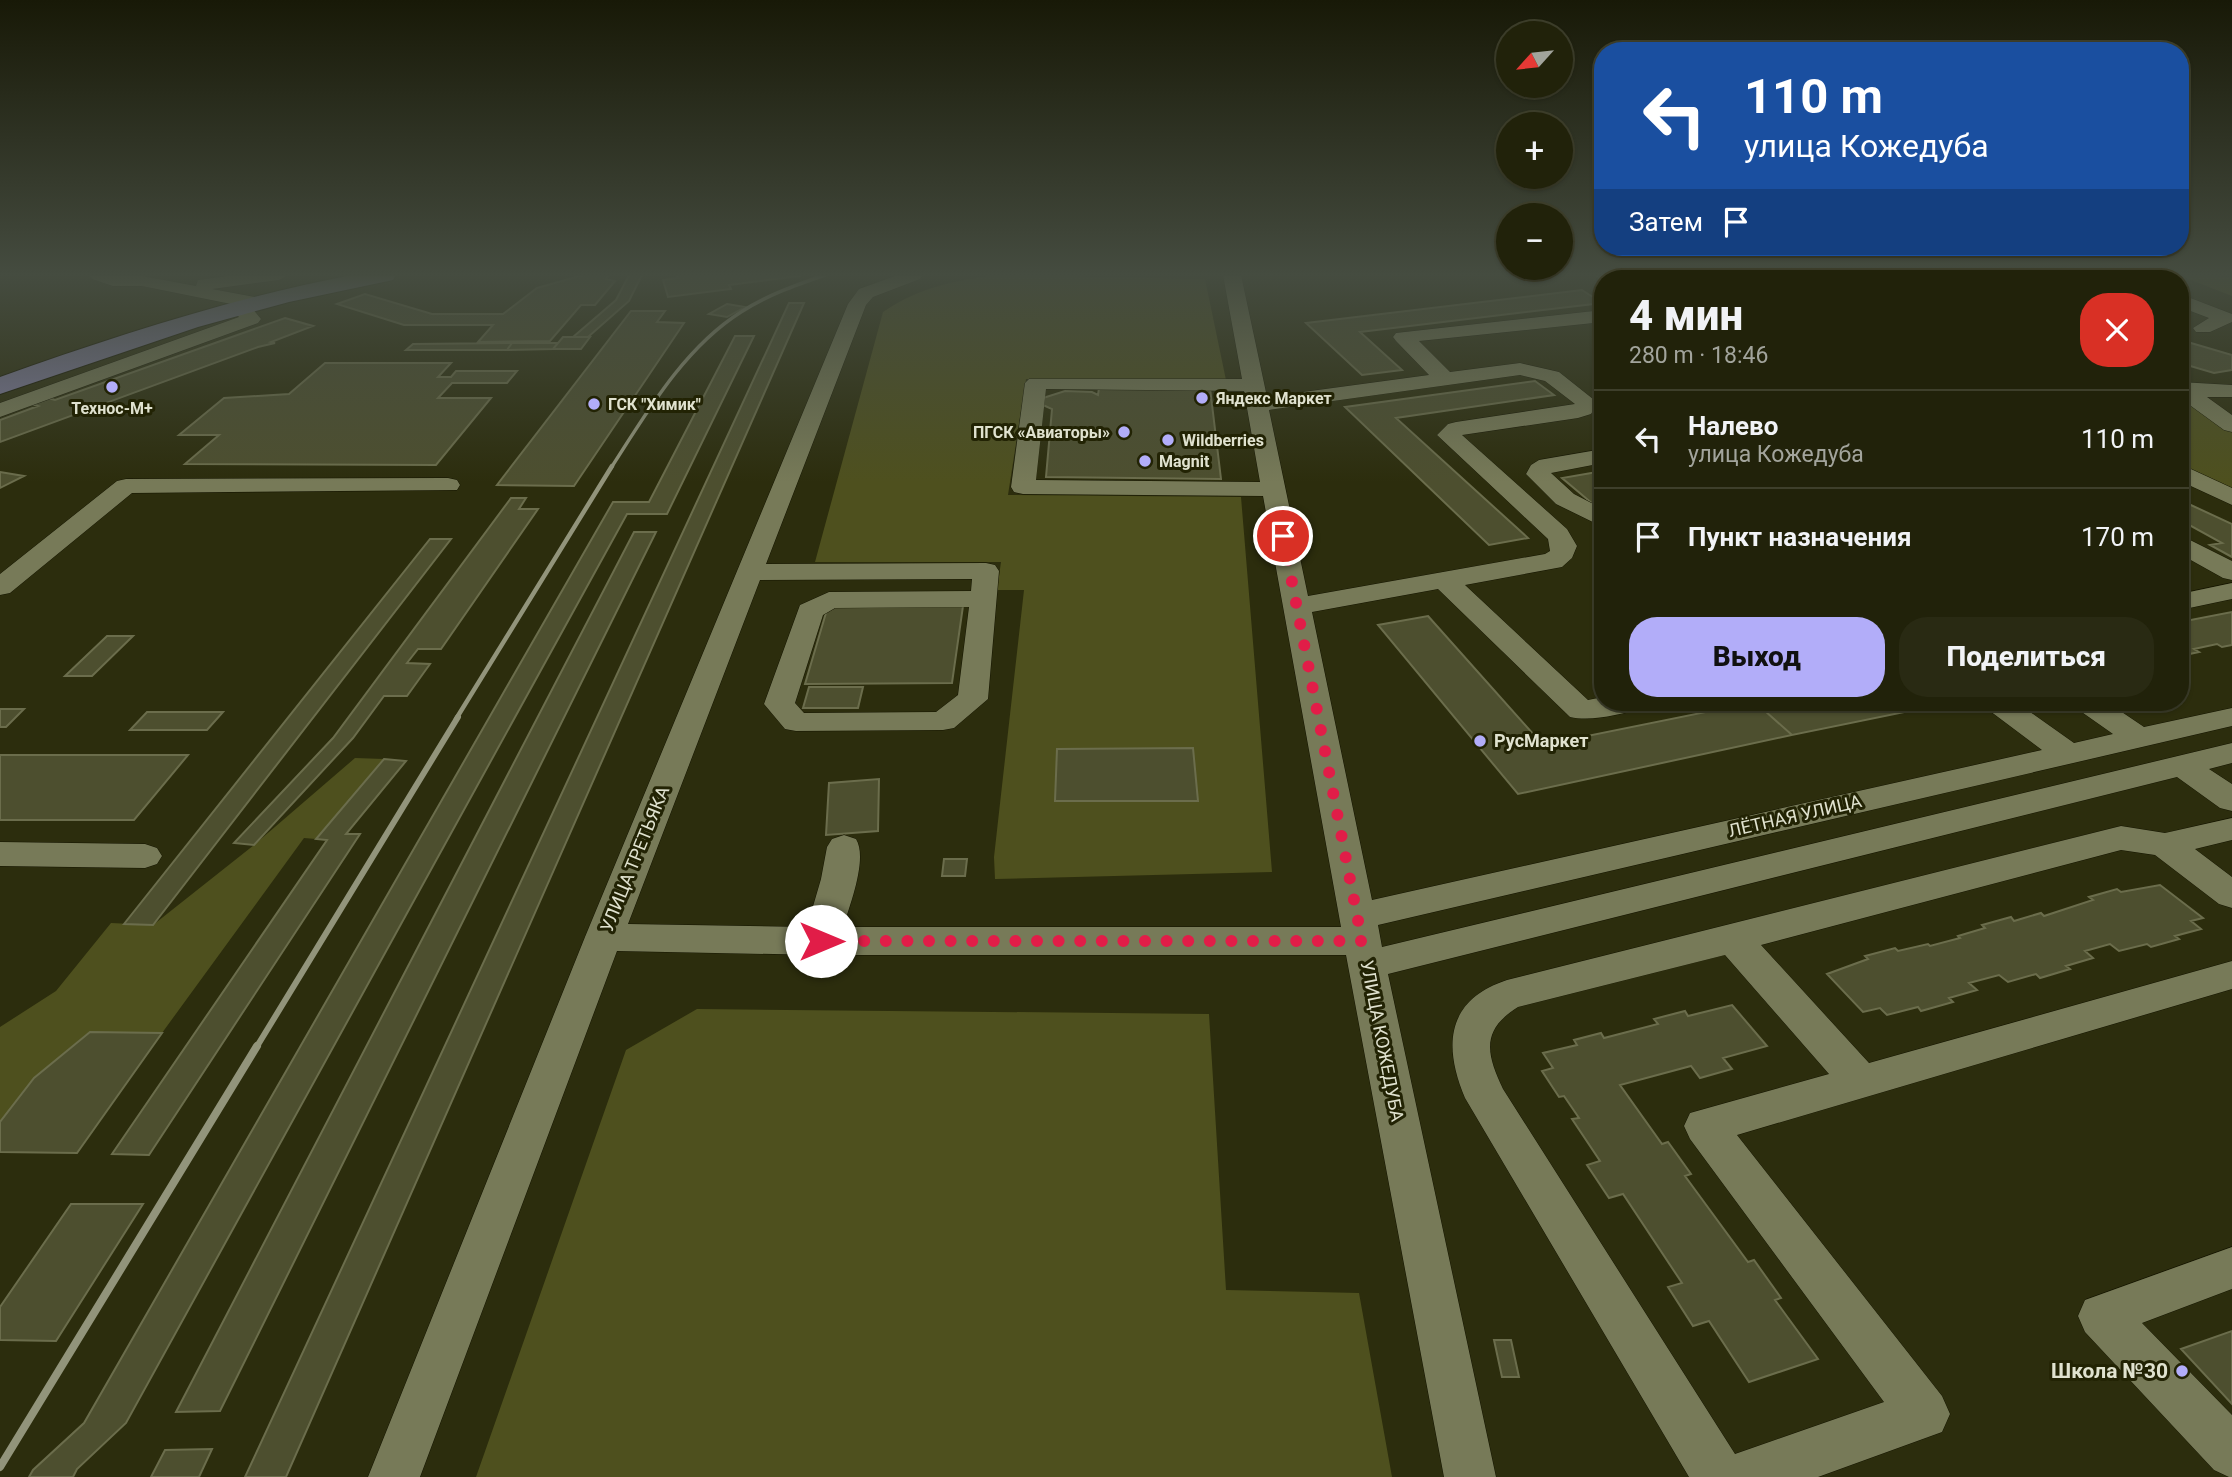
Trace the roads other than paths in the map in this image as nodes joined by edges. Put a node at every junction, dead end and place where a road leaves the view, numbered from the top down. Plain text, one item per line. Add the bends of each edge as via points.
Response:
1 (115, 344) edge
2 (182, 344) edge
3 (841, 344) edge
4 (1246, 344) edge
5 (1410, 344) edge
6 (1445, 379) junction
7 (0, 386) edge
8 (2189, 389) edge
9 (2232, 391) edge
10 (2189, 394) edge
11 (1256, 395) junction
12 (0, 410) edge
13 (2232, 425) edge
14 (1594, 458) edge
15 (2189, 476) edge
16 (448, 485) dead end
17 (1274, 489) junction
18 (2232, 498) edge
19 (1594, 513) edge
20 (1594, 517) edge
21 (1548, 524) junction
22 (2189, 548) edge
23 (750, 572) junction
24 (2232, 572) edge
25 (1444, 580) junction
26 (0, 587) edge
27 (2232, 591) edge
28 (984, 599) junction
29 (2189, 600) edge
30 (1297, 606) junction
31 (1594, 708) edge
32 (2009, 711) edge
33 (2100, 711) edge
34 (2232, 716) edge
35 (2139, 738) junction
36 (2232, 753) edge
37 (2068, 754) junction
38 (2182, 765) junction
39 (2232, 800) edge
40 (2232, 829) edge
41 (2165, 845) junction
42 (844, 847) dead end
43 (0, 855) edge
44 (145, 856) dead end
45 (2232, 895) edge
46 (604, 937) junction
47 (1733, 939) junction
48 (821, 941) junction
49 (1362, 941) junction
50 (2232, 975) edge
51 (1861, 1082) junction
52 (2232, 1268) edge
53 (2232, 1452) edge
54 (1744, 1476) edge
55 (394, 1477) edge
56 (1470, 1477) edge

1 - 7 main road
2 - 12 street
3 - 23 street, УЛИЦА ТРЕТЬЯКА
4 - 11 street, УЛИЦА КОЖЕДУБА
5 - 6 street
6 - 11 street
6 - 21 street via 1538,370 1587,403 1578,411 1449,432
8 - 9 street
10 - 13 street
11 - 17 street, УЛИЦА КОЖЕДУБА
11 - 17 street via 1036,383 1023,487
14 - 19 street via 1547,465 1538,474 1565,499
15 - 18 street
16 - 26 street via 126,486
17 - 30 street, УЛИЦА КОЖЕДУБА
20 - 21 street
21 - 25 street via 1565,543 1564,551 1553,561
22 - 24 street
23 - 28 street via 986,570
23 - 46 street, УЛИЦА ТРЕТЬЯКА
25 - 30 street
25 - 31 street via 1581,710
27 - 29 street
28 - 28 street via 973,699 943,721 796,722 779,704 810,611 829,600
30 - 49 street, УЛИЦА КОЖЕДУБА
32 - 37 street
33 - 35 street
34 - 35 street, ЛЁТНАЯ УЛИЦА
35 - 37 street, ЛЁТНАЯ УЛИЦА
36 - 38 street, ЛЁТНАЯ УЛИЦА
37 - 49 street, ЛЁТНАЯ УЛИЦА
38 - 39 street
38 - 49 street, ЛЁТНАЯ УЛИЦА
40 - 41 street
41 - 45 street
41 - 47 street via 2121,838
42 - 48 street
43 - 44 street
46 - 48 street, ЛЁТНАЯ УЛИЦА
46 - 55 street, УЛИЦА ТРЕТЬЯКА
47 - 51 street
47 - 54 street via 1507,995 1479,1014 1470,1050 1486,1098
48 - 49 street, ЛЁТНАЯ УЛИЦА
49 - 56 street, УЛИЦА КОЖЕДУБА
50 - 51 street
51 - 54 street via 1705,1126 1924,1414
52 - 53 street via 2102,1315

